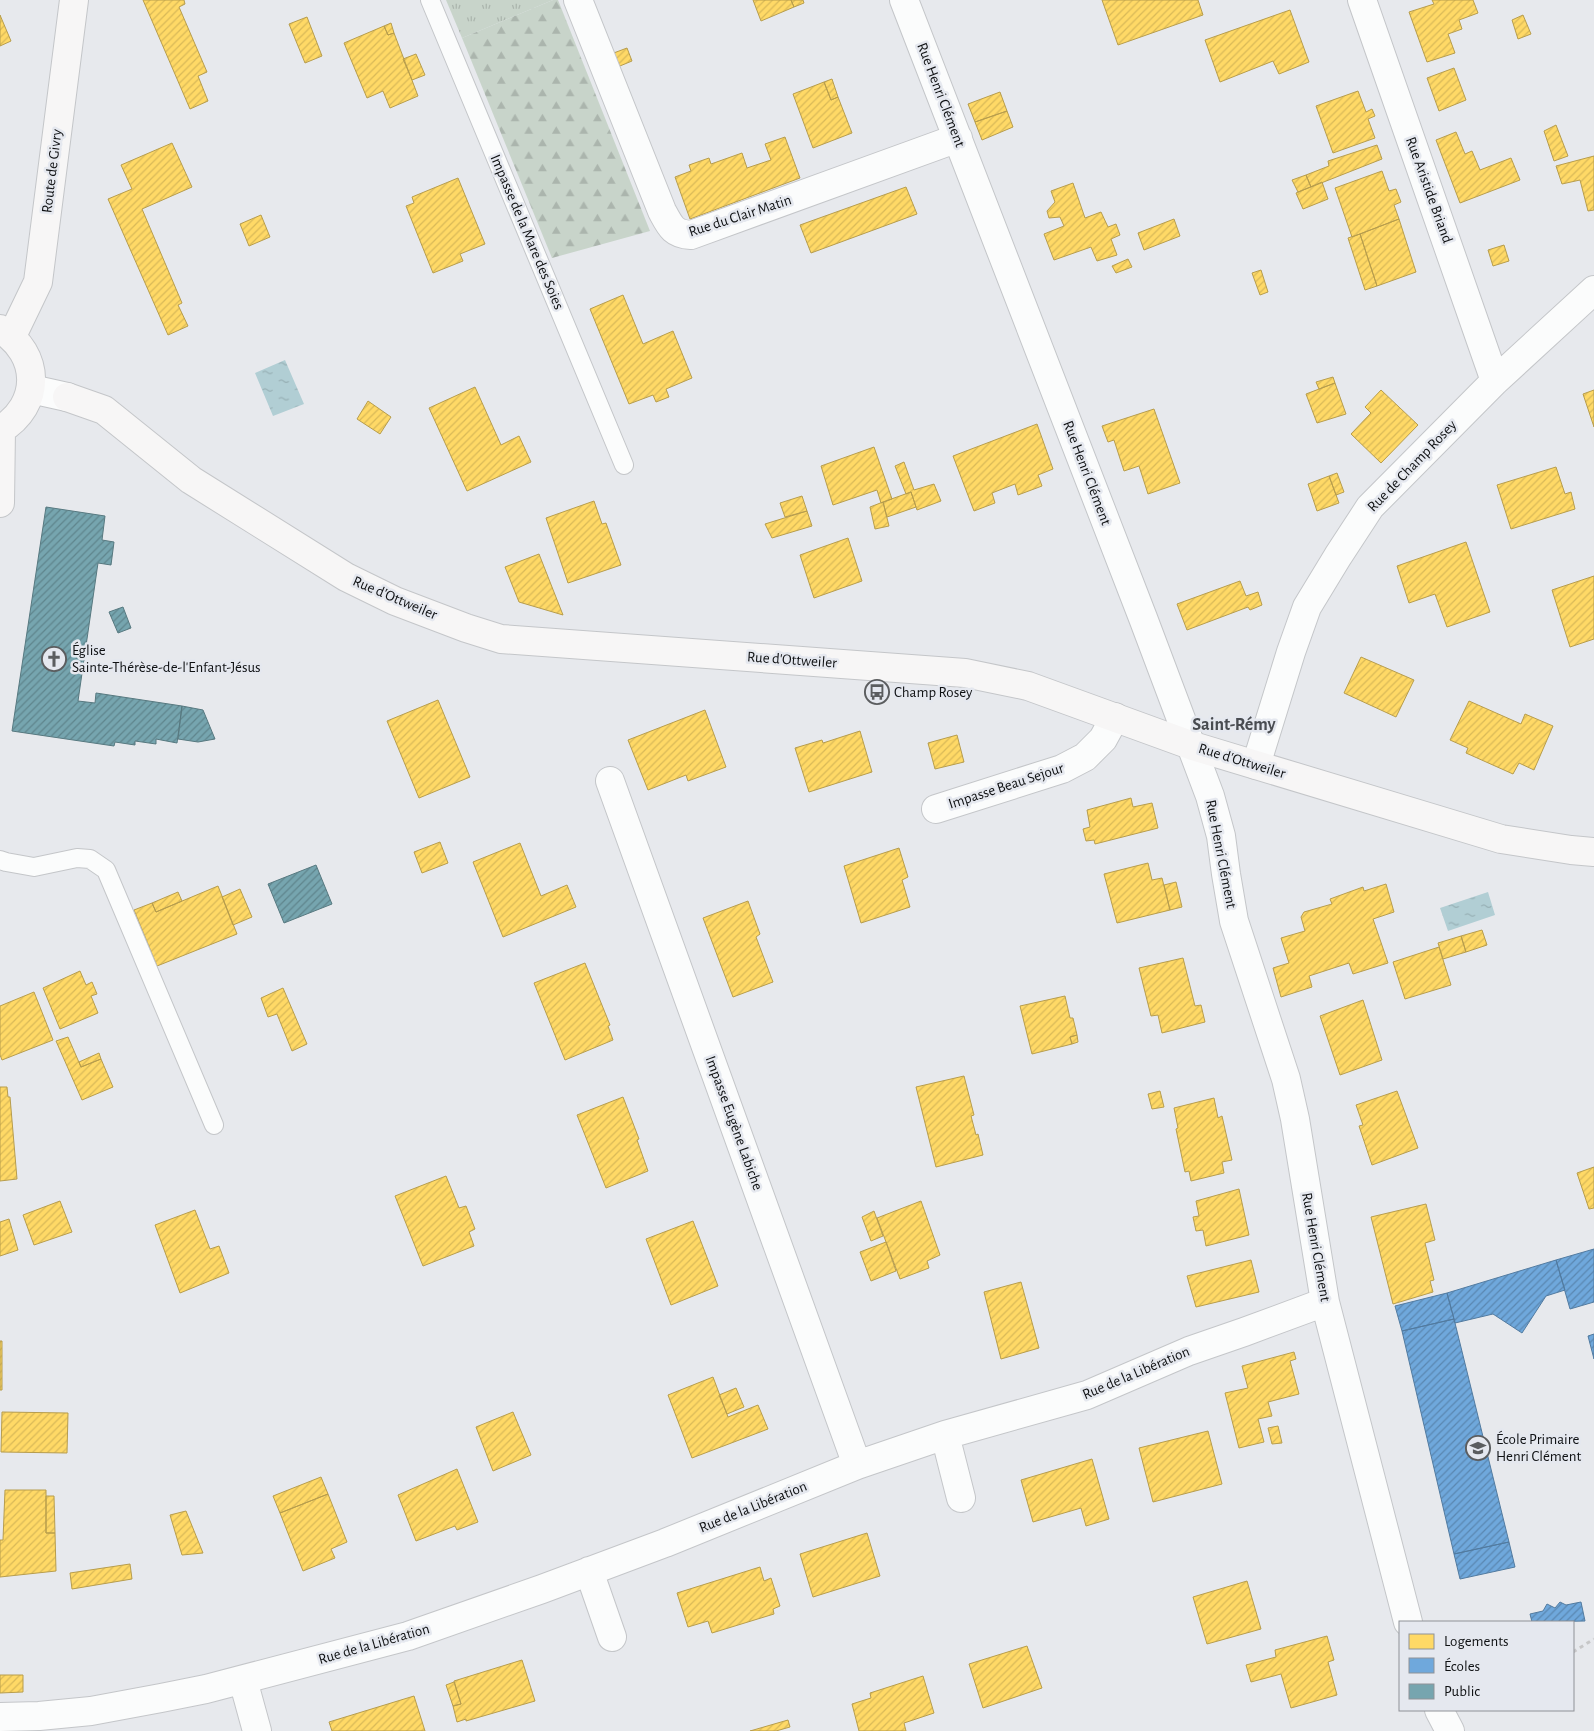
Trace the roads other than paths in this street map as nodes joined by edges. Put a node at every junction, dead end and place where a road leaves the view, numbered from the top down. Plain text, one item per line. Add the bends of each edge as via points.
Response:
1 (74, 0) edge
2 (430, 0) edge
3 (578, 0) edge
4 (904, 0) edge
5 (1362, 0) edge
6 (958, 138) junction
7 (1594, 290) edge
8 (6, 332) edge
9 (1495, 381) junction
10 (31, 389) junction
11 (1, 430) edge
12 (624, 465) dead end
13 (0, 503) edge
14 (1115, 717) junction
15 (1193, 746) junction
16 (1256, 765) junction
17 (610, 781) dead end
18 (936, 809) dead end
19 (1594, 852) edge
20 (0, 860) edge
21 (214, 1125) dead end
22 (1324, 1302) junction
23 (945, 1435) junction
24 (858, 1465) junction
25 (961, 1498) dead end
26 (589, 1571) junction
27 (1408, 1621) edge
28 (612, 1637) dead end
29 (242, 1680) junction
30 (1440, 1711) edge
31 (0, 1717) edge
32 (257, 1731) edge
33 (1450, 1731) edge

1 - 8 street, Route de Givry via 38,282
2 - 12 lane, Impasse de la Mare des Soies
3 - 6 street, Rue du Clair Matin via 662,211 679,234 690,235
4 - 6 street, Rue Henri Clément
5 - 9 street, Rue Aristide Briand
6 - 15 street, Rue Henri Clément
7 - 9 street, Rue de Champ Rosey
8 - 10 street via 22,347 28,360
9 - 16 street, Rue de Champ Rosey via 1370,507 1338,556 1307,607
10 - 11 street via 15,419
10 - 14 street, Rue d'Ottweiler via 104,410 191,480 346,577 395,601 466,628 500,638 965,673 1028,686
11 - 13 street
14 - 15 street, Rue d'Ottweiler
14 - 18 street, Impasse Beau Sejour via 1103,739 1085,757 1062,769
15 - 16 street, Rue d'Ottweiler
15 - 22 street, Rue Henri Clément via 1221,836 1234,921 1286,1079
16 - 19 street, Rue d'Ottweiler via 1501,839
17 - 24 street, Impasse Eugène Labiche
20 - 21 lane via 34,867 77,858 90,859 106,870
22 - 23 street, Rue de la Libération via 1189,1350 1086,1396
22 - 27 street, Rue Henri Clément
23 - 24 street, Rue de la Libération
23 - 25 street
24 - 26 street, Rue de la Libération
26 - 28 street
26 - 29 street, Rue de la Libération via 408,1636
29 - 31 street, Rue de la Libération via 91,1711
29 - 32 street
30 - 33 street

